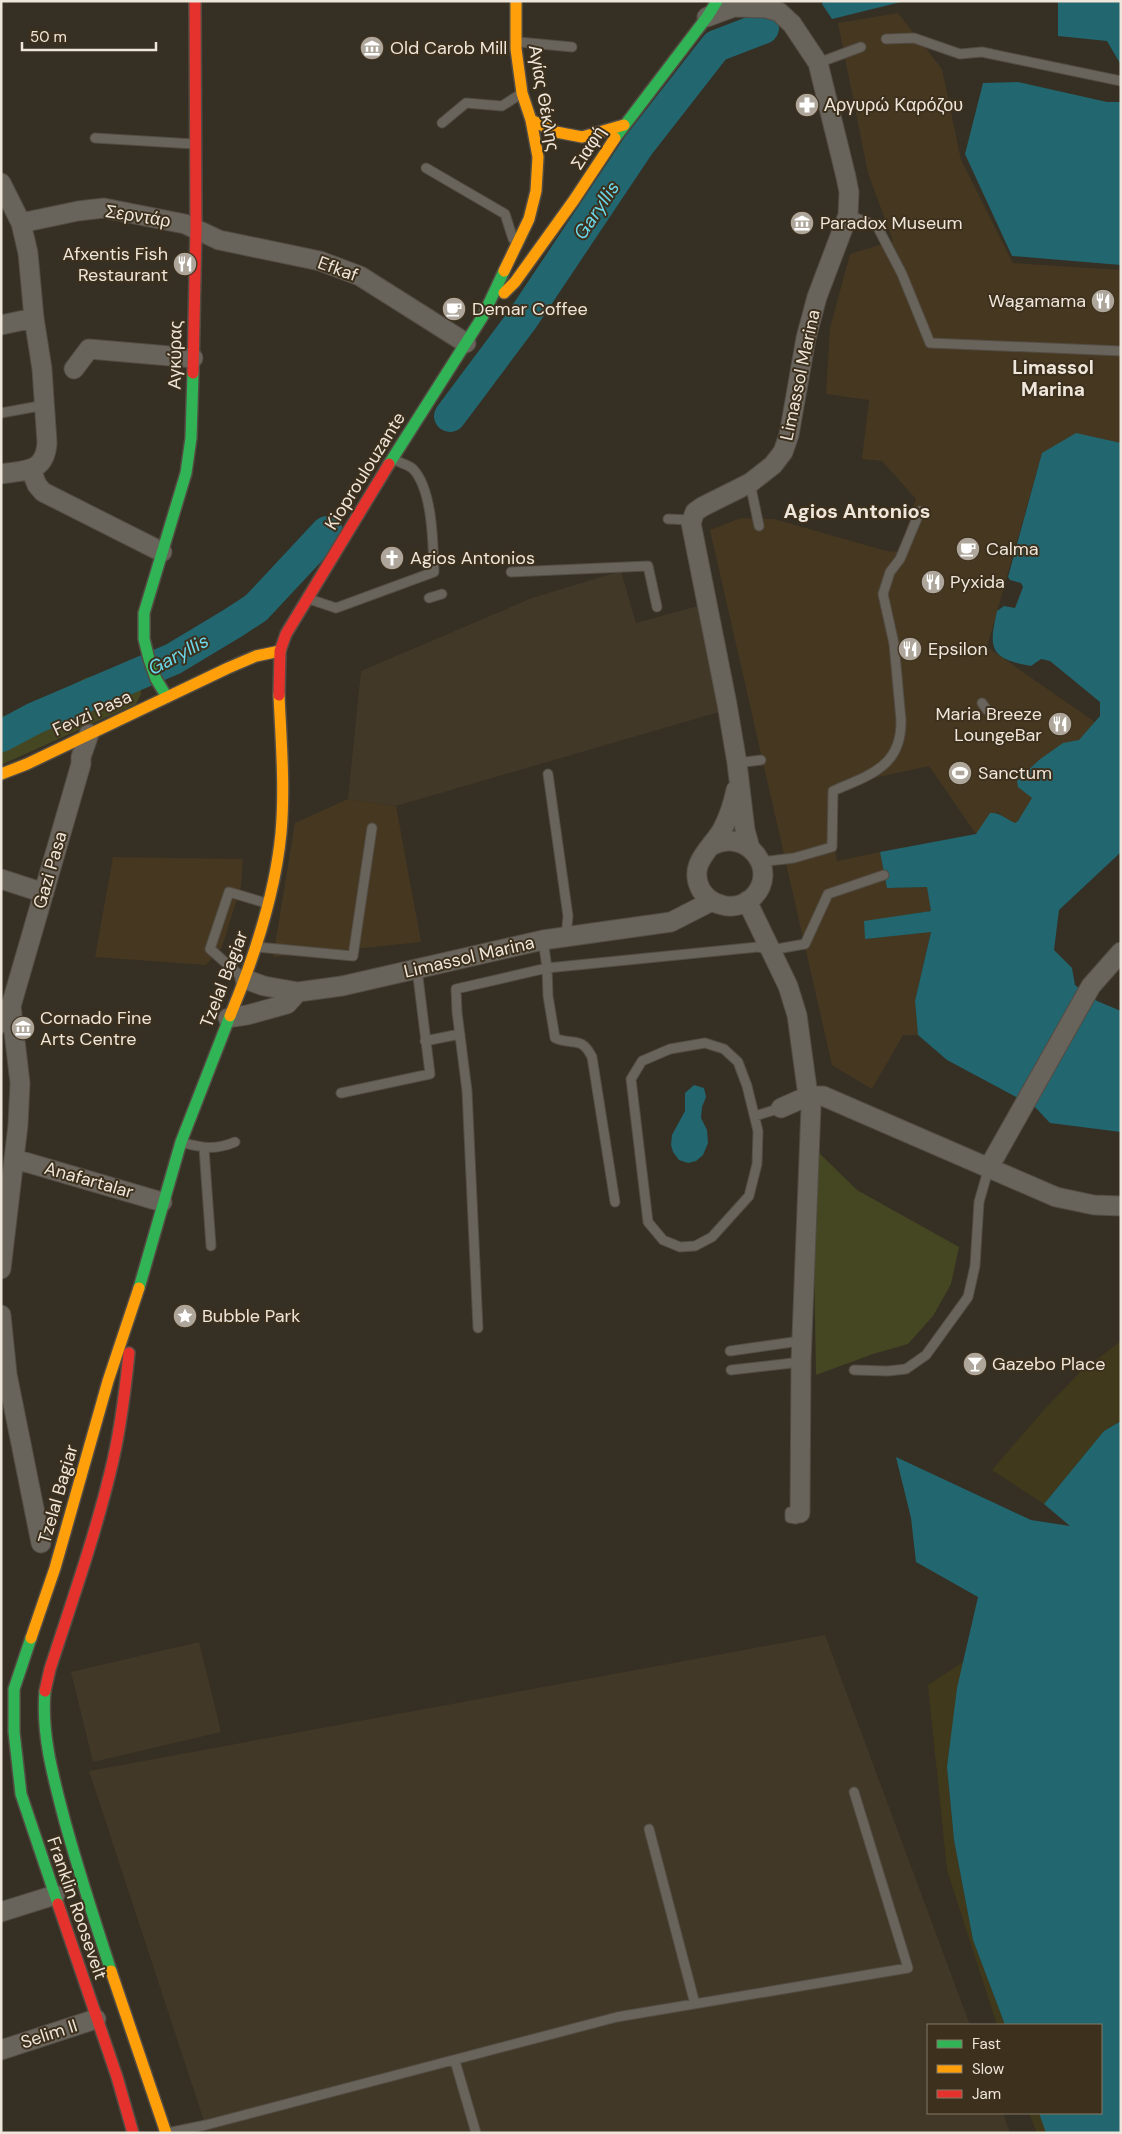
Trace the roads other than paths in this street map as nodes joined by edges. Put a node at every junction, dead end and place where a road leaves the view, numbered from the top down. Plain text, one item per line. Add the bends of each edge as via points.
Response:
1 (195, 1) edge
2 (516, 1) edge
3 (771, 6) edge
4 (712, 9) edge
5 (886, 39) dead end
6 (516, 42) junction
7 (572, 47) dead end
8 (861, 47) dead end
9 (818, 63) junction
10 (1121, 81) edge
11 (522, 93) junction
12 (531, 120) junction
13 (442, 123) dead end
14 (624, 125) junction
15 (94, 138) dead end
16 (196, 144) junction
17 (426, 168) dead end
18 (1, 183) edge
19 (848, 215) junction
20 (21, 223) junction
21 (196, 228) junction
22 (516, 246) junction
23 (486, 311) junction
24 (34, 318) junction
25 (1, 325) edge
26 (466, 343) junction
27 (1121, 350) edge
28 (193, 358) junction
29 (74, 369) dead end
30 (45, 405) junction
31 (1, 413) edge
32 (392, 459) junction
33 (31, 470) junction
34 (1, 474) edge
35 (750, 483) junction
36 (920, 511) dead end
37 (668, 519) dead end
38 (690, 520) junction
39 (759, 526) dead end
40 (162, 552) junction
41 (511, 572) dead end
42 (442, 594) dead end
43 (429, 598) dead end
44 (308, 599) junction
45 (657, 607) dead end
46 (280, 652) junction
47 (167, 696) junction
48 (89, 734) junction
49 (761, 760) dead end
50 (738, 762) junction
51 (1, 774) edge
52 (548, 774) dead end
53 (738, 782) junction
54 (372, 828) dead end
55 (711, 846) junction
56 (755, 855) junction
57 (884, 875) dead end
58 (1, 879) edge
59 (44, 893) junction
60 (712, 901) junction
61 (747, 901) junction
62 (269, 904) junction
63 (566, 937) junction
64 (543, 940) junction
65 (256, 947) junction
66 (771, 950) junction
67 (1121, 952) edge
68 (547, 968) junction
69 (417, 970) junction
70 (245, 979) junction
71 (298, 992) junction
72 (4, 1017) edge
73 (228, 1018) junction
74 (460, 1034) junction
75 (426, 1041) junction
76 (341, 1093) dead end
77 (808, 1096) junction
78 (781, 1108) joint
79 (755, 1116) junction
80 (181, 1142) junction
81 (234, 1142) dead end
82 (204, 1148) junction
83 (15, 1158) junction
84 (989, 1167) junction
85 (162, 1202) junction
86 (615, 1202) dead end
87 (1121, 1206) edge
88 (211, 1246) dead end
89 (1, 1269) edge
90 (133, 1309) junction
91 (1, 1315) edge
92 (478, 1328) dead end
93 (793, 1342) junction
94 (730, 1351) dead end
95 (796, 1362) junction
96 (731, 1370) dead end
97 (854, 1370) dead end
98 (795, 1512) dead end
99 (41, 1543) dead end
100 (1, 1689) edge
101 (14, 1689) junction
102 (45, 1693) junction
103 (854, 1792) dead end
104 (649, 1829) dead end
105 (55, 1895) junction
106 (1, 1912) edge
107 (694, 2004) junction
108 (96, 2019) junction
109 (1, 2050) edge
110 (455, 2061) junction
111 (133, 2133) edge
112 (166, 2133) edge
113 (476, 2133) edge

1 - 16 main road, Αγκύρας
2 - 6 main road, Αγίας Θέκλης
3 - 4 street, Limassol Marina
3 - 9 street, Limassol Marina via 792,24
4 - 14 main road, Σιαφή
5 - 10 lane via 914,38 960,54 982,52
6 - 7 lane
6 - 11 main road, Αγίας Θέκλης
8 - 9 lane
9 - 19 street, Limassol Marina via 849,192
11 - 12 main road, Αγίας Θέκλης
11 - 13 lane via 502,106 466,103
12 - 14 main road via 582,137
12 - 22 main road, Αγίας Θέκλης via 538,177 528,219
14 - 23 main road, Σιαφή via 515,282
15 - 16 lane
16 - 21 main road, Αγκύρας
17 - 22 lane via 505,214
18 - 20 street
19 - 27 lane via 877,226 902,274 930,342
19 - 35 street, Limassol Marina via 817,297 783,452 773,465
20 - 21 street, Σερντάρ via 104,208
20 - 24 street via 28,253
21 - 26 street, Efkaf via 219,240 320,261 360,276
21 - 28 main road, Αγκύρας
22 - 23 main road, Αγίας Θέκλης
23 - 26 main road, Kioproulouzante
24 - 25 street
24 - 30 street
26 - 32 main road, Kioproulouzante
28 - 29 street via 89,349
28 - 40 main road, Αγκύρας via 189,464 182,496
30 - 31 lane
30 - 33 street via 46,456
32 - 44 main road, Kioproulouzante
32 - 44 lane via 412,469 424,490 433,528 434,572 336,608
33 - 34 street
33 - 40 street via 43,492
35 - 38 street, Limassol Marina via 702,507
35 - 39 lane
36 - 56 lane via 900,559 890,572 883,594 894,644 901,720 896,752 872,774 833,791 832,848 794,858
37 - 38 lane
38 - 50 street
40 - 47 main road, Αγκύρας via 144,616 144,637 148,658
41 - 45 lane via 648,566
42 - 43 lane
44 - 46 main road, Kioproulouzante via 286,634
46 - 47 main road, Fevzi Pasa via 244,661
46 - 62 main road, Tzelal Bagiar via 281,834
47 - 48 main road, Fevzi Pasa
48 - 51 main road, Fevzi Pasa
48 - 59 street, Gazi Pasa
49 - 50 lane
50 - 53 street
52 - 63 lane via 568,916
53 - 55 street via 726,822
53 - 56 street via 745,830
54 - 65 lane via 353,956
55 - 56 street via 720,842 741,843
55 - 60 street via 703,854 697,870 700,888
56 - 61 street via 762,874 760,886
57 - 66 lane via 828,894 805,944
58 - 59 street
59 - 72 street, Gazi Pasa
60 - 61 street via 736,906
60 - 63 street, Limassol Marina via 671,922
61 - 66 street
62 - 65 main road, Tzelal Bagiar
62 - 70 lane via 229,892 210,949
63 - 64 street, Limassol Marina
64 - 68 lane
64 - 69 street, Limassol Marina
65 - 70 main road, Tzelal Bagiar
66 - 68 lane via 758,946
66 - 77 street via 797,1015
67 - 84 street via 1091,986
68 - 74 lane via 456,989
68 - 86 lane via 555,1038 578,1041 587,1046 592,1057
69 - 71 street, Limassol Marina
69 - 75 lane
70 - 71 street
70 - 73 main road, Tzelal Bagiar
71 - 73 street, Limassol Marina via 287,1004
72 - 83 street via 20,1083
73 - 80 main road, Tzelal Bagiar
74 - 75 lane
74 - 92 lane via 467,1091
75 - 76 lane via 430,1074
77 - 78 street
77 - 84 street via 823,1096
77 - 93 street via 803,1107
77 - 95 street via 811,1107
78 - 79 lane
79 - 79 lane via 738,1062 724,1050 705,1043 670,1048 642,1061 631,1079 636,1124 648,1222 663,1240 680,1247 695,1246 712,1237 749,1196 757,1164
80 - 82 lane
80 - 85 main road, Tzelal Bagiar
81 - 82 lane via 214,1149
82 - 88 lane
83 - 85 street, Anafartalar
83 - 89 street
84 - 87 street via 1056,1197
84 - 97 lane via 979,1202 975,1266 968,1297 926,1356 906,1369 888,1372
85 - 90 main road, Tzelal Bagiar
90 - 101 main road, Tzelal Bagiar via 108,1381 55,1568
90 - 102 main road, Tzelal Bagiar via 125,1390 111,1471
91 - 99 street via 7,1374
93 - 94 lane
93 - 95 street
95 - 96 lane
95 - 98 street
100 - 101 main road
101 - 102 main road
101 - 105 main road, Franklin Roosevelt via 14,1732 21,1794
102 - 112 main road, Franklin Roosevelt via 53,1778 81,1881
103 - 107 lane via 908,1968
104 - 107 lane
105 - 106 street
105 - 108 main road, Franklin Roosevelt
107 - 110 lane via 617,2017
108 - 109 street, Selim II
108 - 111 main road, Franklin Roosevelt
110 - 112 lane
110 - 113 lane

